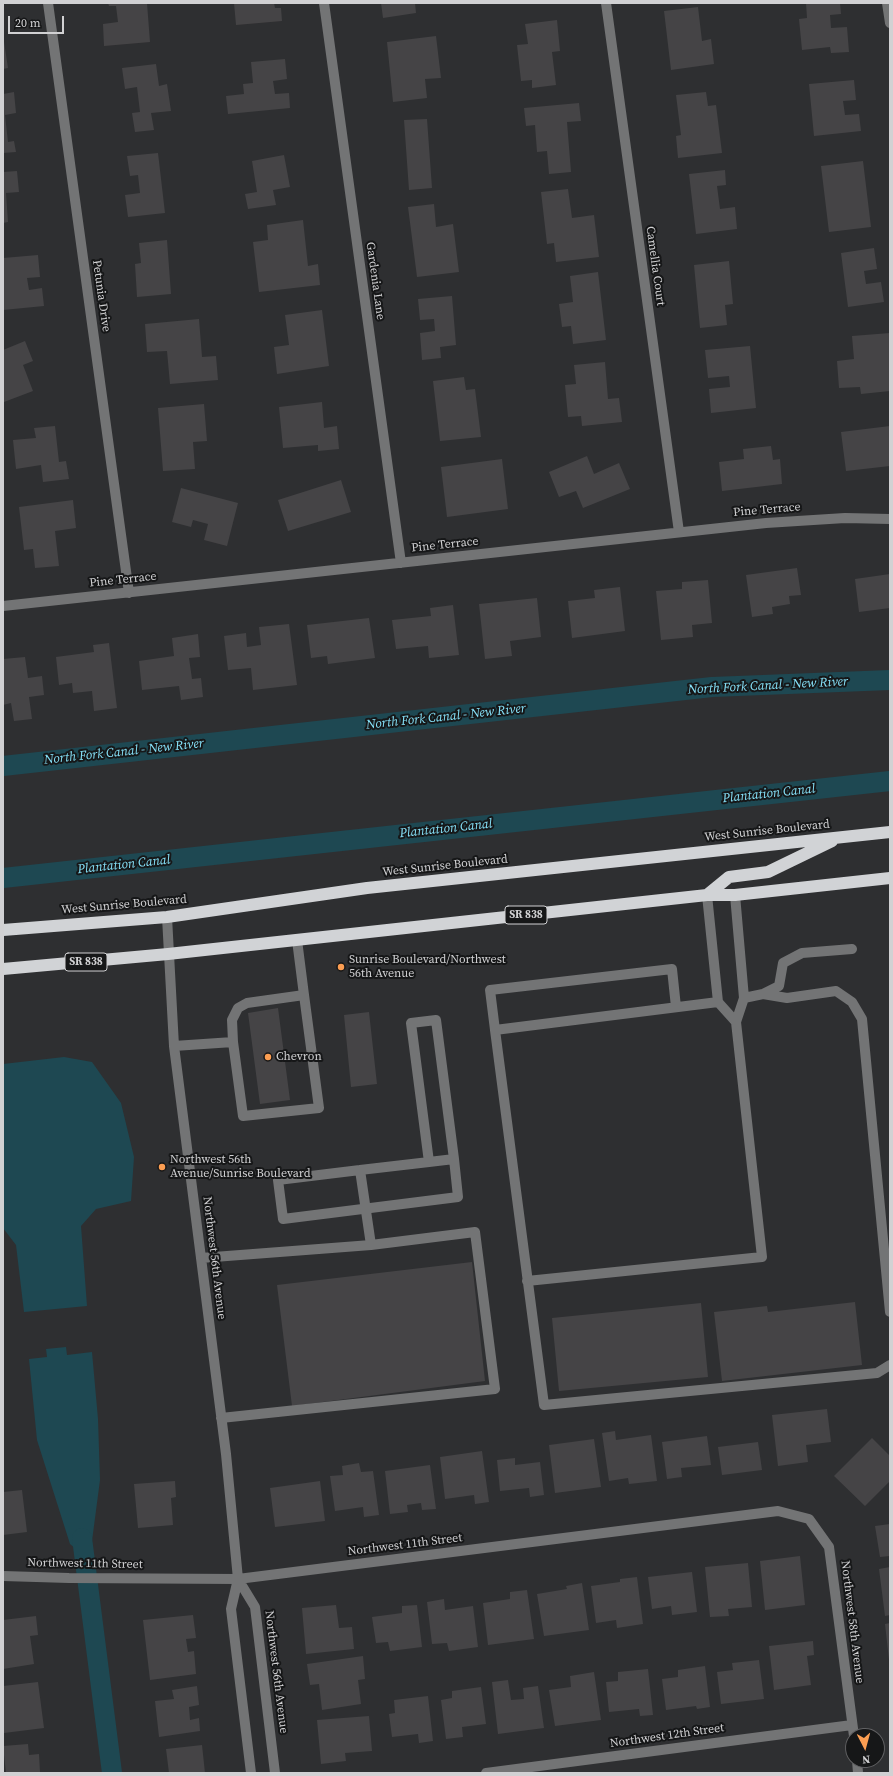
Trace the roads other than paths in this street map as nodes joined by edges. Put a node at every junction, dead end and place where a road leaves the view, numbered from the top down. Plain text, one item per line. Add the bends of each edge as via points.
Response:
1 (48, 3) edge
2 (324, 3) edge
3 (606, 3) edge
4 (887, 3) edge
5 (890, 23) edge
6 (890, 519) edge
7 (679, 532) junction
8 (401, 563) junction
9 (128, 593) junction
10 (3, 606) edge
11 (890, 832) edge
12 (840, 837) junction
13 (890, 878) edge
14 (707, 895) junction
15 (735, 896) junction
16 (166, 917) junction
17 (3, 930) edge
18 (297, 940) junction
19 (852, 949) dead end
20 (168, 954) junction
21 (3, 969) edge
22 (763, 994) junction
23 (304, 995) junction
24 (744, 998) junction
25 (718, 1002) junction
26 (676, 1007) junction
27 (736, 1022) junction
28 (495, 1030) junction
29 (233, 1042) junction
30 (174, 1046) junction
31 (454, 1159) junction
32 (429, 1162) junction
33 (360, 1170) junction
34 (366, 1209) junction
35 (371, 1245) junction
36 (201, 1258) junction
37 (527, 1281) junction
38 (890, 1312) edge
39 (890, 1365) edge
40 (221, 1418) junction
41 (808, 1519) joint
42 (3, 1576) edge
43 (238, 1579) junction
44 (852, 1724) junction
45 (853, 1728) edge
46 (251, 1773) edge
47 (276, 1773) edge
48 (486, 1773) edge

1 - 9 street, Petunia Drive
2 - 8 street, Gardenia Lane
3 - 7 street, Camellia Court
4 - 5 street
6 - 7 street, Pine Terrace via 817,519
7 - 8 street, Pine Terrace
8 - 9 street, Pine Terrace
9 - 10 street, Pine Terrace
11 - 12 highway, West Sunrise Boulevard
12 - 14 highway via 768,872 729,877
12 - 16 highway, West Sunrise Boulevard via 367,888
13 - 15 highway, SR 838
14 - 15 highway, SR 838
14 - 18 highway, SR 838
14 - 25 street
15 - 24 street
16 - 17 highway, West Sunrise Boulevard
16 - 20 street, Northwest 56th Avenue
18 - 20 highway, SR 838
18 - 23 street
19 - 22 street via 802,954 783,963 778,986
20 - 21 highway, SR 838
20 - 30 street, Northwest 56th Avenue
22 - 24 street
22 - 38 street via 787,998 836,991 852,1002 862,1019
23 - 29 street via 247,1003 238,1008 232,1020
23 - 29 street via 319,1108 243,1116
24 - 27 street
25 - 26 street
25 - 27 street
26 - 28 street
26 - 28 street via 672,969 490,990
27 - 37 street via 762,1257
28 - 37 street
29 - 30 street
30 - 36 street, Northwest 56th Avenue
31 - 32 street
31 - 32 street via 436,1020 411,1023
31 - 34 street via 458,1197
32 - 33 street
33 - 34 street
33 - 34 street via 278,1180 283,1219
34 - 35 street
35 - 36 street
35 - 40 street via 475,1232 494,1389
36 - 40 street, Northwest 56th Avenue
37 - 39 street via 544,1405 877,1373
40 - 43 street, Northwest 56th Avenue
41 - 43 street, Northwest 11th Street via 778,1511
41 - 44 street, Northwest 58th Avenue via 829,1547
42 - 43 street, Northwest 11th Street
43 - 46 street, Northwest 56th Avenue via 231,1609
43 - 47 street, Northwest 56th Avenue via 255,1607
44 - 45 street, Northwest 58th Avenue
44 - 48 street, Northwest 12th Street

